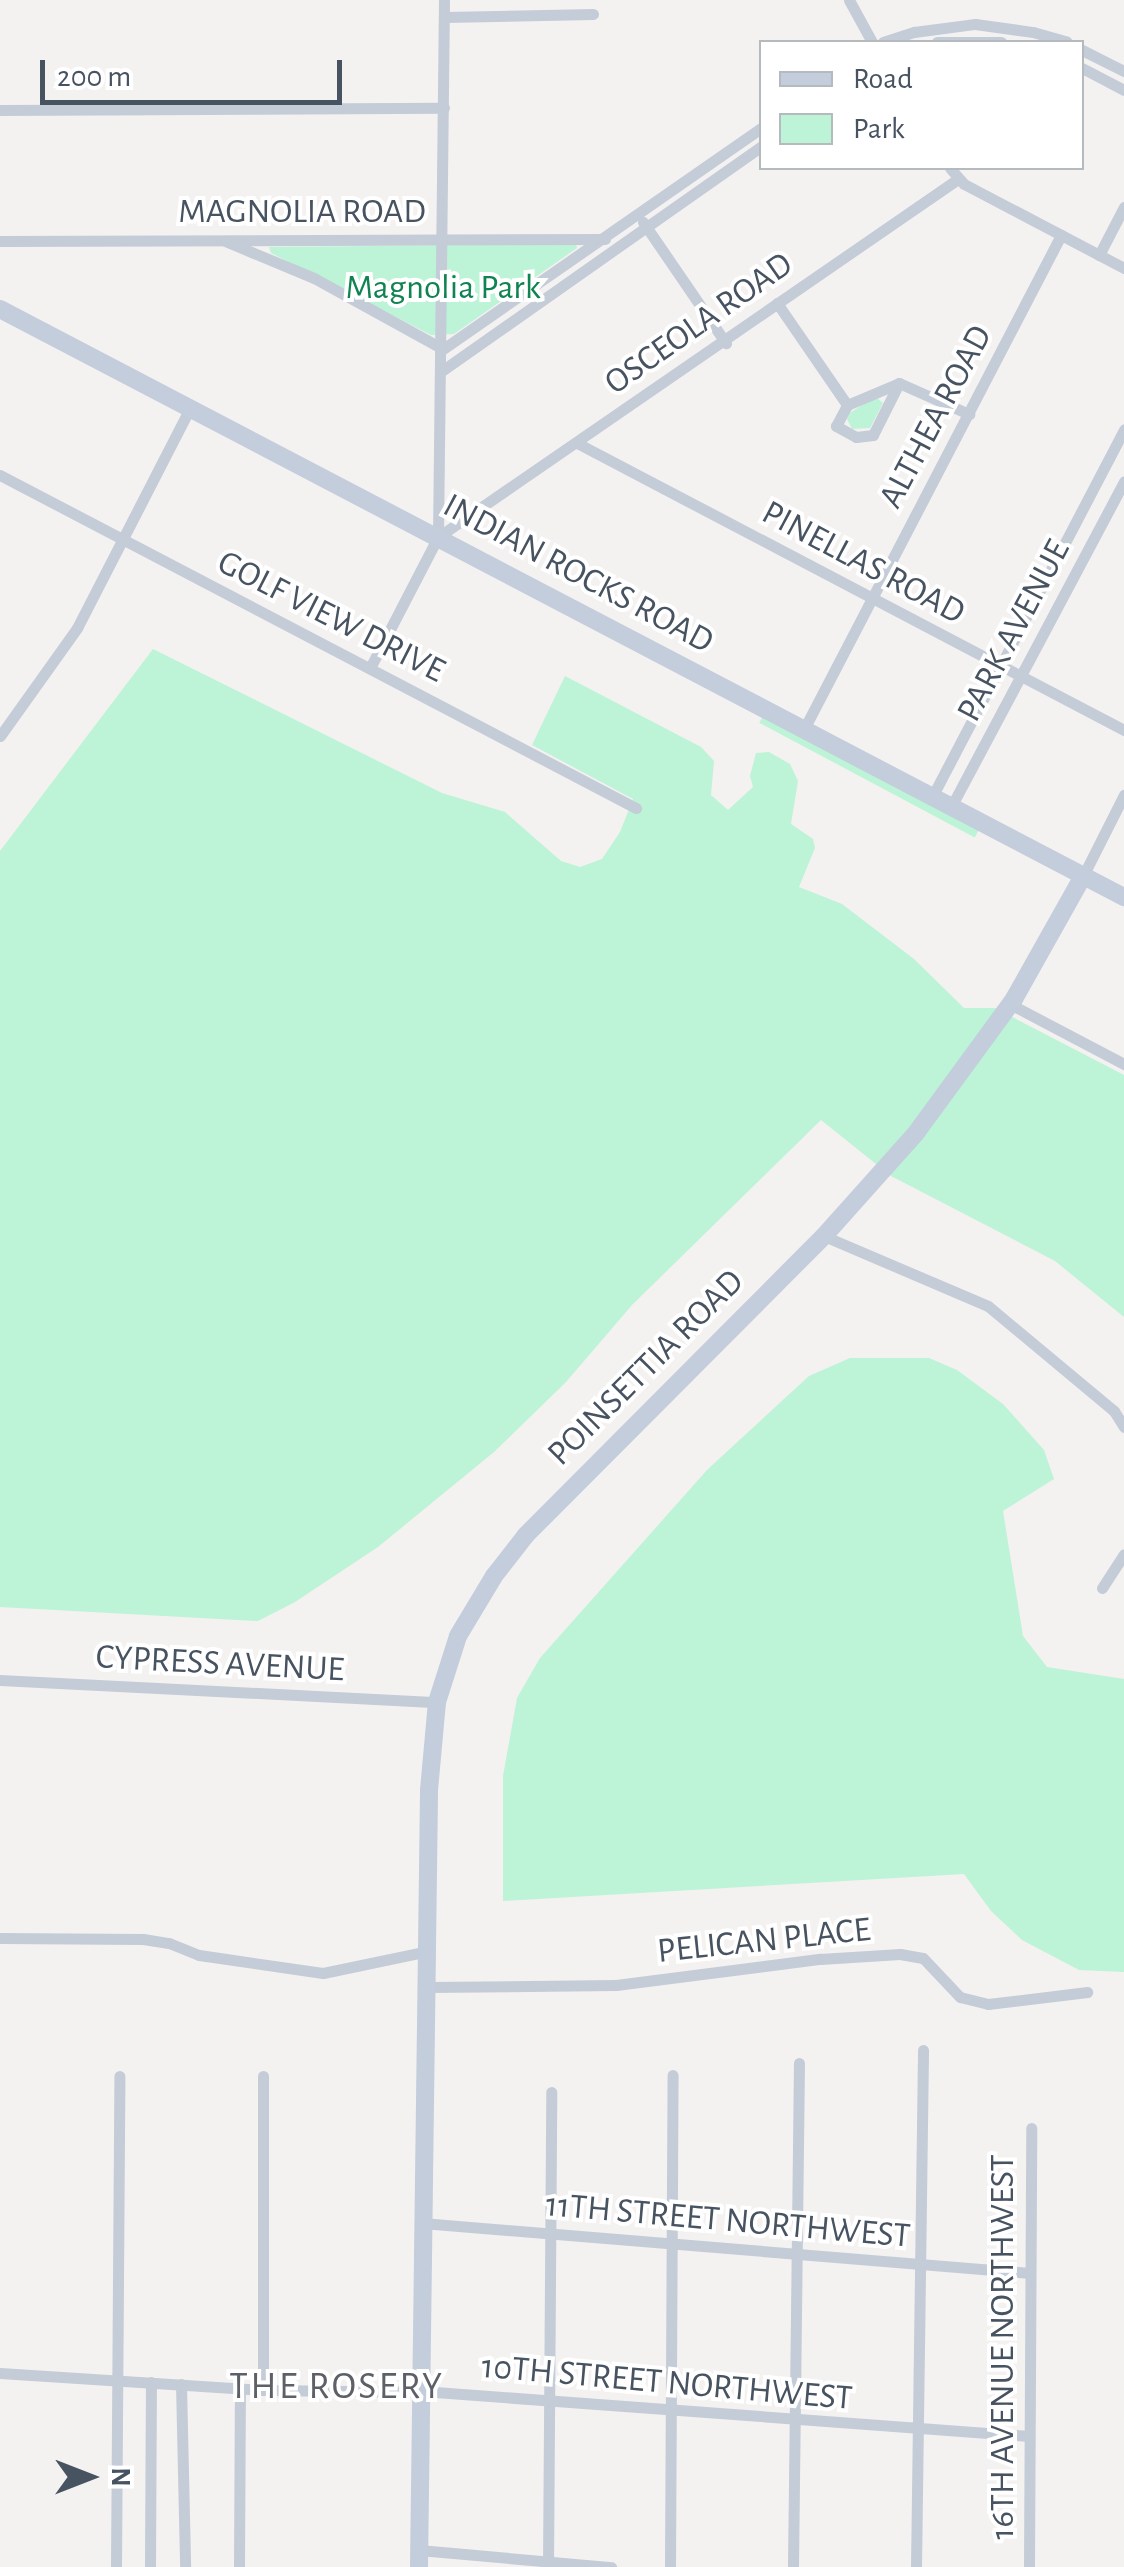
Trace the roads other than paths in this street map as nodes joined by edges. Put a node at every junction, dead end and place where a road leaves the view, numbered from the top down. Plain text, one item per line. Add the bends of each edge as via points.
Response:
1 (444, 0) edge
2 (849, 0) edge
3 (593, 14) dead end
4 (444, 17) junction
5 (871, 40) edge
6 (889, 40) edge
7 (1060, 40) edge
8 (1084, 51) edge
9 (1084, 69) edge
10 (1124, 71) edge
11 (1124, 90) edge
12 (444, 108) junction
13 (0, 110) edge
14 (759, 129) edge
15 (759, 148) edge
16 (954, 173) edge
17 (1124, 206) edge
18 (638, 214) junction
19 (647, 228) junction
20 (1061, 236) junction
21 (444, 238) junction
22 (225, 240) junction
23 (606, 240) junction
24 (0, 241) edge
25 (1100, 255) junction
26 (1124, 268) edge
27 (777, 303) junction
28 (0, 310) edge
29 (726, 343) junction
30 (443, 348) junction
31 (443, 370) junction
32 (899, 383) junction
33 (846, 406) junction
34 (190, 408) junction
35 (969, 414) junction
36 (1124, 429) edge
37 (576, 443) junction
38 (0, 475) edge
39 (1124, 481) edge
40 (438, 537) junction
41 (122, 540) junction
42 (871, 598) junction
43 (999, 665) junction
44 (370, 668) junction
45 (1022, 677) junction
46 (804, 729) junction
47 (1124, 730) edge
48 (0, 736) edge
49 (1124, 794) edge
50 (932, 797) junction
51 (952, 807) junction
52 (636, 808) dead end
53 (1084, 876) junction
54 (1124, 898) edge
55 (1010, 1004) junction
56 (1124, 1064) edge
57 (824, 1236) junction
58 (1124, 1427) edge
59 (1124, 1554) edge
60 (1102, 1588) dead end
61 (0, 1680) edge
62 (437, 1702) junction
63 (0, 1938) edge
64 (428, 1951) junction
65 (428, 1987) junction
66 (1087, 1992) dead end
67 (922, 2050) dead end
68 (799, 2063) dead end
69 (673, 2075) dead end
70 (119, 2076) dead end
71 (263, 2076) dead end
72 (551, 2092) dead end
73 (1031, 2128) dead end
74 (422, 2223) junction
75 (550, 2233) junction
76 (672, 2243) junction
77 (795, 2254) junction
78 (918, 2264) junction
79 (1030, 2273) junction
80 (0, 2373) edge
81 (116, 2380) junction
82 (151, 2382) junction
83 (181, 2384) junction
84 (240, 2388) junction
85 (263, 2390) junction
86 (421, 2391) junction
87 (547, 2400) junction
88 (672, 2412) junction
89 (794, 2420) junction
90 (916, 2430) junction
91 (1029, 2436) junction
92 (419, 2558) edge
93 (548, 2564) edge
94 (116, 2567) edge
95 (150, 2567) edge
96 (185, 2567) edge
97 (239, 2567) edge
98 (611, 2567) edge
99 (670, 2567) edge
100 (793, 2567) edge
101 (916, 2567) edge
102 (1029, 2567) edge

1 - 4 street
2 - 5 street
3 - 4 street
4 - 12 street
6 - 7 street via 974,24
8 - 10 street
9 - 11 street
12 - 13 street
12 - 21 street
14 - 18 street
15 - 19 street
16 - 20 street, OSCEOLA ROAD
16 - 27 street, OSCEOLA ROAD
17 - 25 street
18 - 19 street
18 - 23 street
19 - 29 street
19 - 31 street
20 - 25 street, OSCEOLA ROAD
20 - 35 street, ALTHEA ROAD
21 - 22 street, MAGNOLIA ROAD
21 - 23 street, MAGNOLIA ROAD
21 - 30 street
22 - 24 street, MAGNOLIA ROAD
22 - 30 street via 314,278
23 - 30 street
25 - 26 street, OSCEOLA ROAD
27 - 29 street, OSCEOLA ROAD
27 - 33 street
28 - 34 street, INDIAN ROCKS ROAD
29 - 37 street, OSCEOLA ROAD
30 - 31 street
31 - 40 street
32 - 33 street
32 - 33 street via 873,436 856,437 836,426
32 - 35 street
34 - 40 street, INDIAN ROCKS ROAD
34 - 41 street
35 - 42 street, ALTHEA ROAD
36 - 43 street, PARK AVENUE
37 - 40 street, OSCEOLA ROAD
37 - 42 street, PINELLAS ROAD
38 - 41 street, GOLF VIEW DRIVE
39 - 45 street, PARK AVENUE
40 - 44 street, OSCEOLA ROAD
40 - 46 street, INDIAN ROCKS ROAD
41 - 44 street, GOLF VIEW DRIVE
41 - 48 street via 52,670
42 - 43 street, PINELLAS ROAD
42 - 46 street, ALTHEA ROAD
43 - 45 street, PINELLAS ROAD
43 - 50 street, PARK AVENUE
44 - 52 street, GOLF VIEW DRIVE
45 - 47 street, PINELLAS ROAD
45 - 51 street, PARK AVENUE
46 - 50 street, INDIAN ROCKS ROAD
49 - 53 street, POINSETTIA ROAD
50 - 51 street, INDIAN ROCKS ROAD
51 - 53 street, INDIAN ROCKS ROAD
53 - 54 street, INDIAN ROCKS ROAD
53 - 55 street, POINSETTIA ROAD
55 - 56 street
55 - 57 street, POINSETTIA ROAD via 916,1134
57 - 58 street via 988,1306 1114,1411
57 - 62 street, POINSETTIA ROAD via 526,1534 466,1620
59 - 60 street
61 - 62 street, CYPRESS AVENUE
62 - 64 street, POINSETTIA ROAD via 428,1790
63 - 64 street via 143,1939 199,1956 323,1973
64 - 65 street, POINSETTIA ROAD
65 - 66 street, PELICAN PLACE via 616,1985 900,1954 924,1958 960,1997 988,2004
65 - 74 street, POINSETTIA ROAD
67 - 78 street
68 - 77 street
69 - 76 street
70 - 81 street
71 - 85 street
72 - 75 street
73 - 79 street, 16TH AVENUE NORTHWEST
74 - 75 street, 11TH STREET NORTHWEST
74 - 86 street, POINSETTIA ROAD
75 - 76 street, 11TH STREET NORTHWEST
75 - 87 street
76 - 77 street, 11TH STREET NORTHWEST
76 - 88 street
77 - 78 street, 11TH STREET NORTHWEST
77 - 89 street
78 - 79 street, 11TH STREET NORTHWEST
78 - 90 street
79 - 91 street, 16TH AVENUE NORTHWEST
80 - 81 street, 10TH STREET NORTHWEST
81 - 82 street, 10TH STREET NORTHWEST
81 - 94 street
82 - 83 street, 10TH STREET NORTHWEST
82 - 95 street
83 - 84 street, 10TH STREET NORTHWEST
83 - 96 street
84 - 85 street, 10TH STREET NORTHWEST
84 - 97 street
85 - 86 street, 10TH STREET NORTHWEST
86 - 87 street, 10TH STREET NORTHWEST
86 - 92 street, POINSETTIA ROAD
87 - 88 street, 10TH STREET NORTHWEST
87 - 93 street
88 - 89 street, 10TH STREET NORTHWEST
88 - 99 street
89 - 90 street, 10TH STREET NORTHWEST
89 - 100 street
90 - 91 street, 10TH STREET NORTHWEST
90 - 101 street
91 - 102 street, 16TH AVENUE NORTHWEST
92 - 93 street
93 - 98 street

